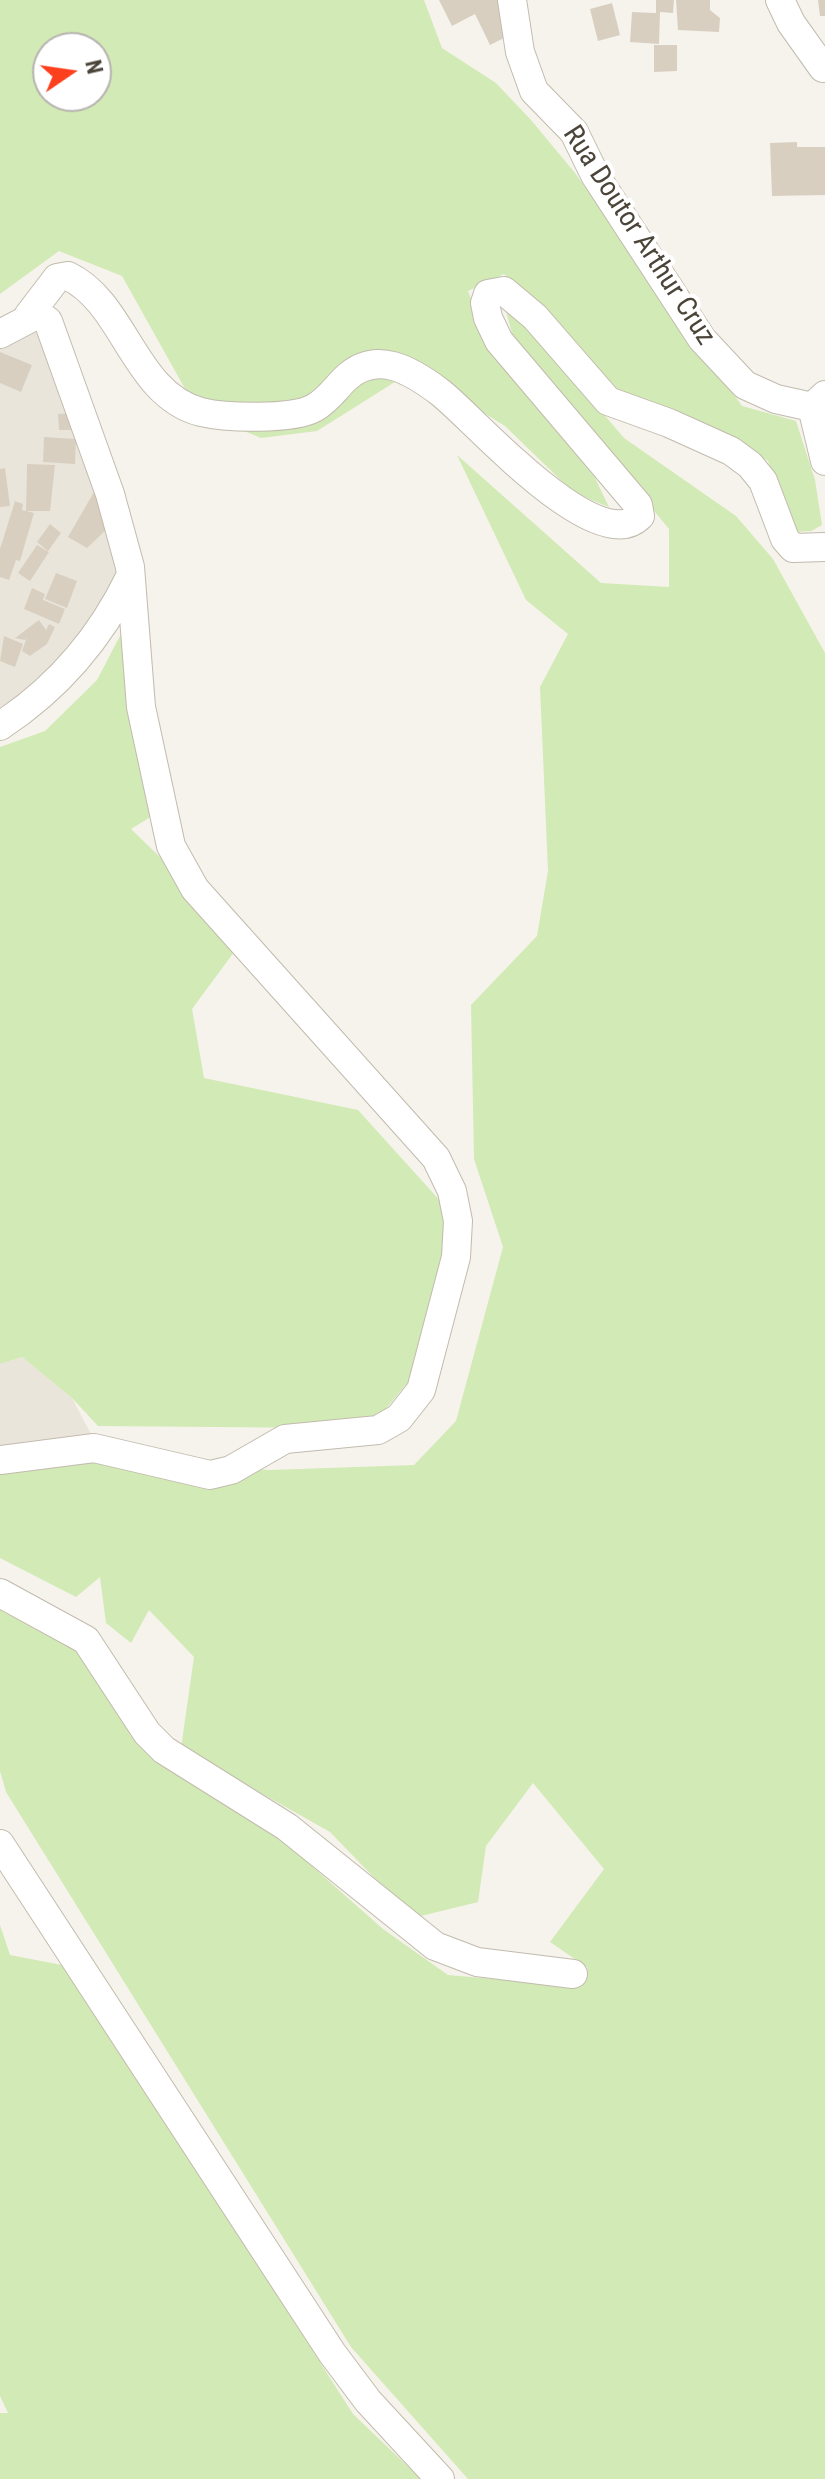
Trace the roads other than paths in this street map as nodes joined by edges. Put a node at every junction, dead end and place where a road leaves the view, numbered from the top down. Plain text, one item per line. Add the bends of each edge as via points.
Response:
1 (512, 0) edge
2 (780, 0) edge
3 (823, 68) dead end
4 (28, 316) junction
5 (0, 334) edge
6 (818, 401) edge
7 (825, 461) edge
8 (825, 547) edge
9 (131, 577) junction
10 (0, 726) edge
11 (0, 1460) edge
12 (0, 1593) edge
13 (0, 1844) edge
14 (573, 1974) dead end
15 (440, 2479) edge

1 - 6 street, Rua Doutor Arthur Cruz via 520,52 534,91 574,132 595,175 702,339 745,385 766,396
2 - 3 street
4 - 5 street
4 - 8 street via 57,278 80,281 149,372 181,403 200,412 268,416 312,410 360,366 391,363 440,392 554,497 616,524 633,522 640,516 638,505 499,341 485,303 488,294 504,291 535,317 608,401 731,451 763,481 793,548
4 - 9 street via 43,317 54,333 110,494
6 - 7 street
9 - 10 street via 79,661
9 - 11 street via 141,707 171,846 195,889 436,1158 452,1191 458,1221 456,1257 421,1390 399,1418 378,1430 285,1439 231,1470 210,1475 94,1448
12 - 14 street via 86,1640 147,1733 164,1750 287,1827 435,1946 477,1962
13 - 15 street via 332,2353

